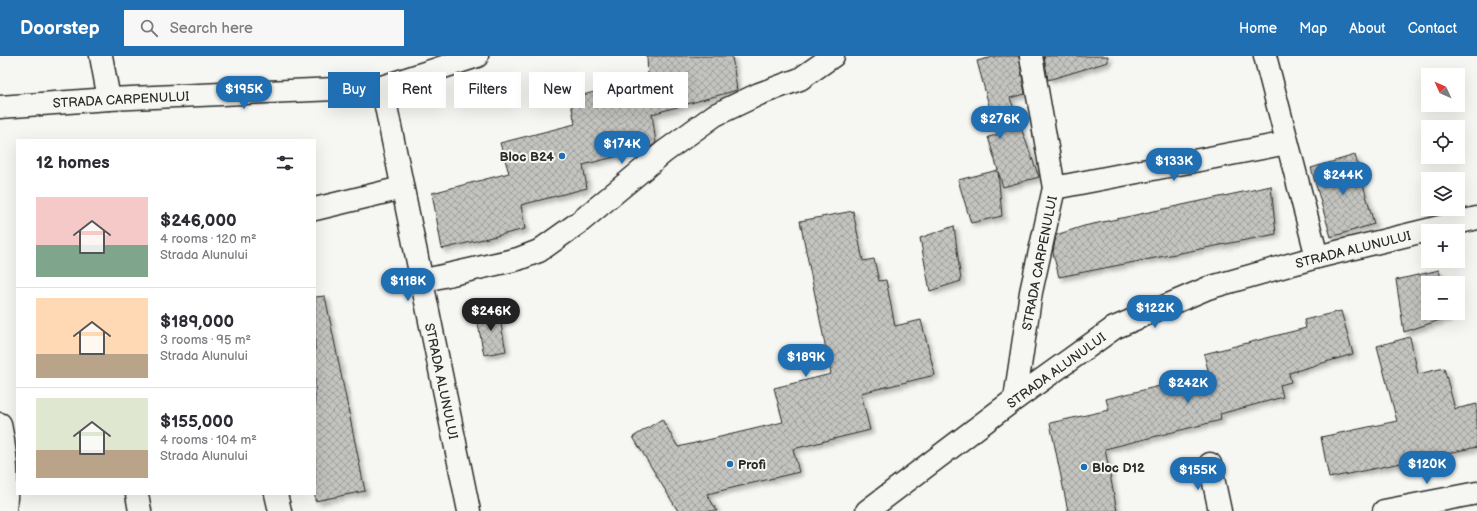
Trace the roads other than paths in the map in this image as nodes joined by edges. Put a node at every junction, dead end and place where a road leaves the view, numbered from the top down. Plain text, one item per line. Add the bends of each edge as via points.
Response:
1 (101, 56) edge
2 (477, 56) edge
3 (833, 56) edge
4 (1031, 56) edge
5 (1265, 56) edge
6 (382, 87) junction
7 (110, 99) junction
8 (0, 107) edge
9 (1288, 142) junction
10 (402, 188) junction
11 (1054, 188) junction
12 (316, 209) edge
13 (1477, 218) edge
14 (1317, 257) junction
15 (421, 280) junction
16 (1015, 398) junction
17 (0, 424) edge
18 (1210, 464) dead end
19 (1477, 493) edge
20 (137, 495) edge
21 (276, 495) edge
22 (5, 511) edge
23 (140, 511) edge
24 (280, 511) edge
25 (469, 511) edge
26 (867, 511) edge
27 (1220, 511) edge
28 (1384, 511) edge

1 - 7 street
2 - 6 street, STRADA CARPENULUI
3 - 15 street via 800,79 759,94 715,115 539,251 518,259
4 - 11 street, STRADA CARPENULUI
5 - 9 street
6 - 7 street, STRADA CARPENULUI
6 - 10 street, STRADA ALUNULUI
7 - 8 street, STRADA CARPENULUI
9 - 11 street
9 - 14 street
10 - 12 street
10 - 15 street, STRADA ALUNULUI
11 - 16 street, STRADA CARPENULUI via 1031,292
13 - 14 street, STRADA ALUNULUI
14 - 16 street, STRADA ALUNULUI via 1208,288 1114,328
15 - 25 street, STRADA ALUNULUI
16 - 26 street, STRADA ALUNULUI
17 - 22 street via 4,443 7,497
18 - 27 street
19 - 28 street
20 - 23 street
21 - 24 street

